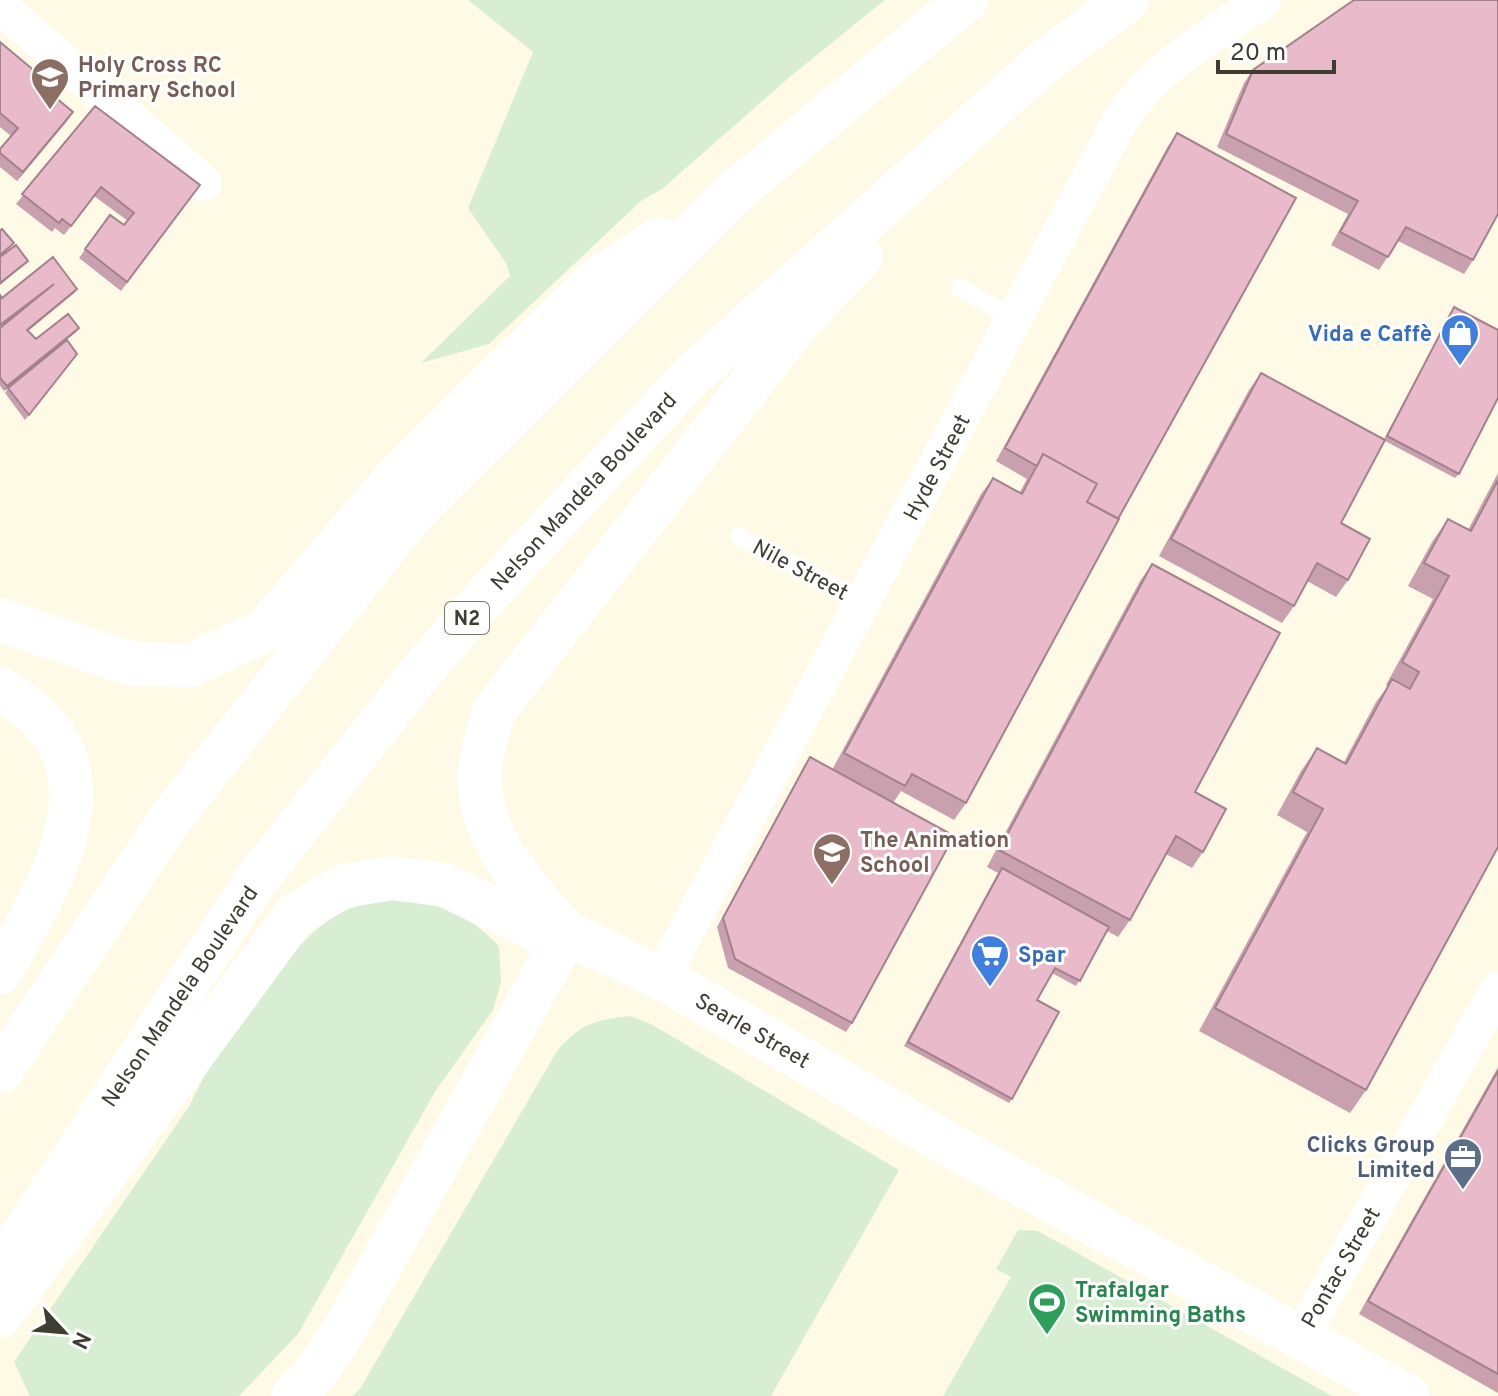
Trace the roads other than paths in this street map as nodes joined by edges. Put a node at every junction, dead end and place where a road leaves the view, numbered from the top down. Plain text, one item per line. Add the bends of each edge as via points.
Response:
1 (966, 0) edge
2 (1127, 0) edge
3 (1263, 0) edge
4 (0, 6) edge
5 (1044, 62) junction
6 (204, 183) dead end
7 (736, 191) junction
8 (960, 288) dead end
9 (1015, 319) junction
10 (738, 536) dead end
11 (864, 602) junction
12 (0, 620) edge
13 (0, 689) edge
14 (567, 933) junction
15 (0, 973) edge
16 (661, 978) junction
17 (1498, 989) edge
18 (0, 1072) edge
19 (0, 1269) edge
20 (0, 1316) edge
21 (1301, 1337) junction
22 (293, 1396) edge
23 (1407, 1396) edge

1 - 7 main road
2 - 5 main road, Nelson Mandela Boulevard / N2
3 - 9 street, Hyde Street via 1138,92
4 - 6 street
5 - 14 main road via 799,322 493,712 480,769 486,822 531,895
5 - 19 main road, Nelson Mandela Boulevard / N2 via 692,375 468,617 256,880
7 - 12 main road via 596,280 403,470 264,631 191,665 132,664
7 - 18 main road via 413,513 173,815
8 - 9 lane
9 - 11 street, Hyde Street
10 - 11 lane, Nile Street
11 - 16 street, Hyde Street
13 - 15 main road via 48,726 63,751 72,783 71,822 61,860
14 - 16 main road, Searle Street
14 - 20 main road via 535,929 445,885 392,878 343,886 295,915
14 - 22 main road via 343,1332
16 - 21 main road, Searle Street via 950,1145
17 - 21 street, Pontac Street
21 - 23 main road, Searle Street

